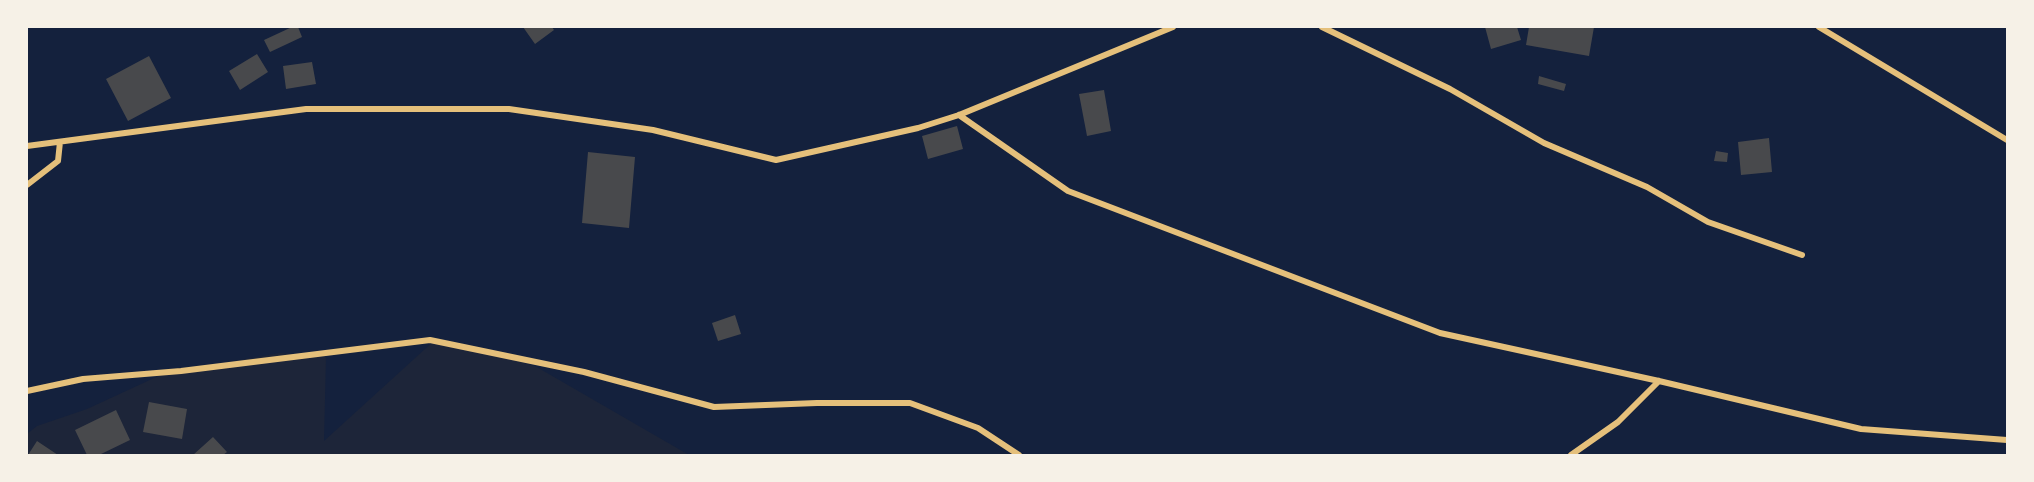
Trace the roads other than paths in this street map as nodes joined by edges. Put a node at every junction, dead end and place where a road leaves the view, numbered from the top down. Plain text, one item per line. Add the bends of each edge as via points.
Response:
1 (1173, 27) edge
2 (1322, 27) edge
3 (1819, 27) edge
4 (958, 115) junction
5 (2007, 140) edge
6 (60, 142) junction
7 (27, 147) edge
8 (27, 185) edge
9 (1802, 255) dead end
10 (1659, 381) junction
11 (27, 391) edge
12 (2007, 440) edge
13 (1018, 455) edge
14 (1571, 455) edge

1 - 4 street
2 - 9 street via 1450,89 1544,143 1647,187 1708,222
3 - 5 street
4 - 6 street via 918,128 776,160 653,130 509,109 306,109
4 - 10 street via 1068,191 1440,333
6 - 7 street
6 - 8 street via 58,161
10 - 12 street via 1861,429
10 - 14 street via 1618,422
11 - 13 street via 83,379 430,340 584,372 714,407 910,403 978,428

